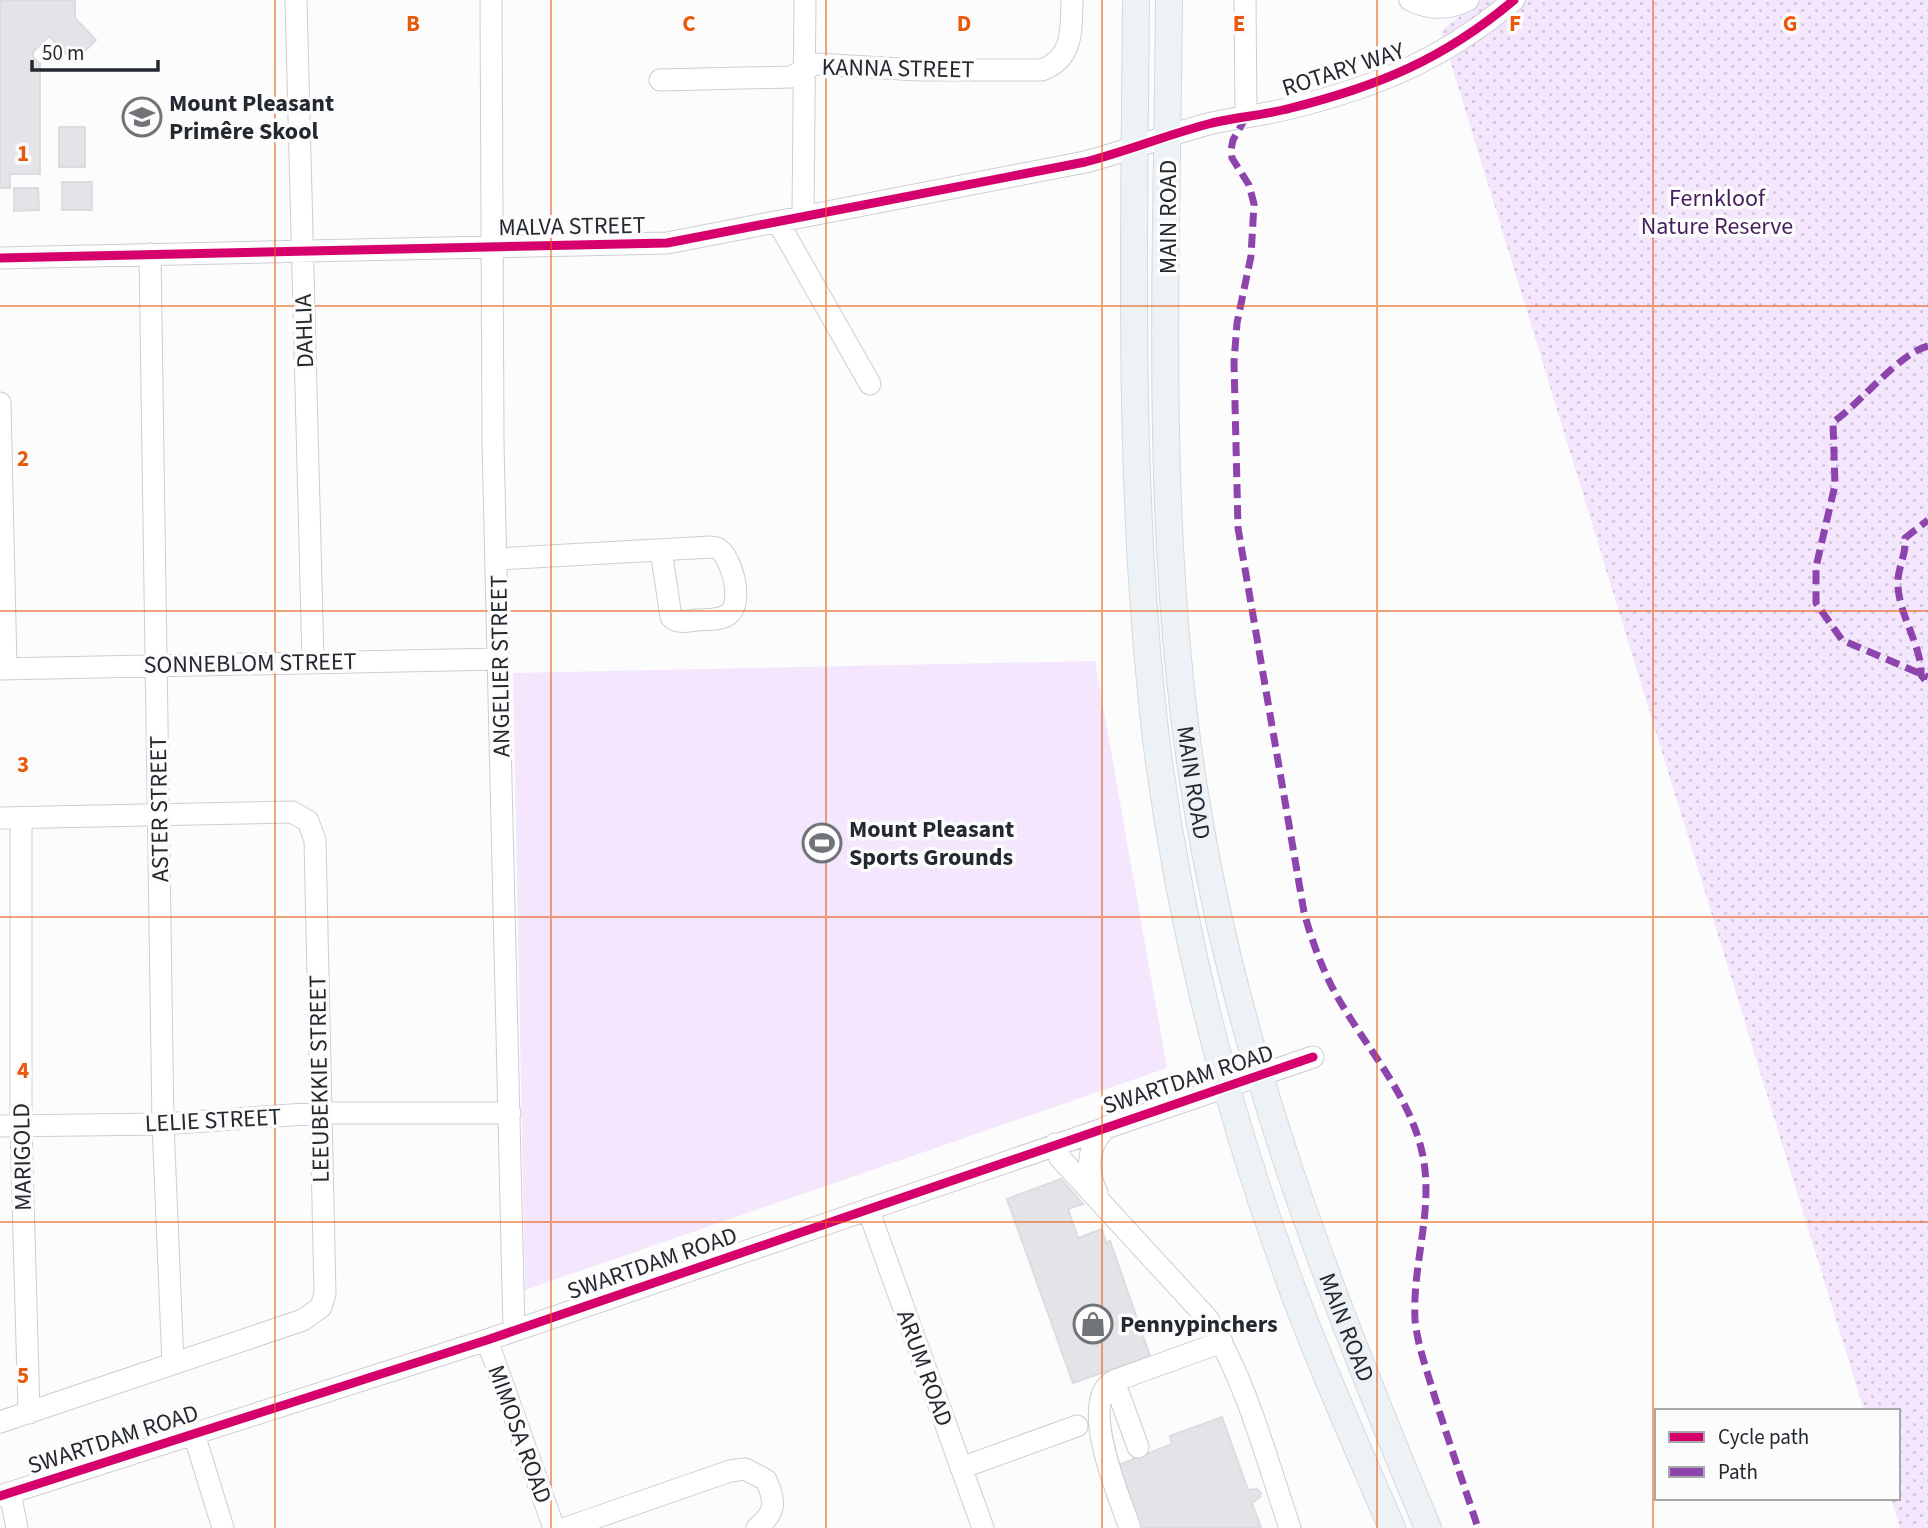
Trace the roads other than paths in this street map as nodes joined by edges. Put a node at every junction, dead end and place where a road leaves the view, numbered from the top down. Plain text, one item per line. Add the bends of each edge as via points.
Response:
1 (296, 0) edge
2 (491, 0) edge
3 (805, 0) edge
4 (1072, 0) edge
5 (1136, 0) edge
6 (1169, 0) edge
7 (1245, 0) edge
8 (1410, 0) edge
9 (1468, 0) edge
10 (1514, 0) edge
11 (806, 69) junction
12 (660, 80) dead end
13 (1246, 117) junction
14 (1168, 138) junction
15 (1135, 149) junction
16 (803, 216) junction
17 (778, 222) junction
18 (493, 246) junction
19 (301, 250) junction
20 (150, 254) junction
21 (0, 258) edge
22 (870, 384) dead end
23 (0, 403) edge
24 (661, 550) dead end
25 (497, 559) junction
26 (499, 659) junction
27 (313, 662) junction
28 (155, 664) junction
29 (3, 669) edge
30 (160, 816) junction
31 (10, 818) edge
32 (1313, 1057) dead end
33 (1258, 1075) junction
34 (1227, 1086) junction
35 (320, 1113) junction
36 (510, 1114) junction
37 (163, 1124) junction
38 (10, 1126) edge
39 (1108, 1126) junction
40 (1055, 1144) junction
41 (1102, 1201) junction
42 (868, 1209) junction
43 (514, 1331) junction
44 (487, 1340) junction
45 (1222, 1342) junction
46 (173, 1364) junction
47 (1114, 1381) junction
48 (29, 1413) junction
49 (0, 1422) edge
50 (1077, 1426) dead end
51 (194, 1434) junction
52 (1138, 1447) dead end
53 (961, 1468) junction
54 (5, 1494) edge
55 (17, 1528) edge
56 (223, 1528) edge
57 (554, 1528) edge
58 (566, 1528) edge
59 (757, 1528) edge
60 (983, 1528) edge
61 (1130, 1528) edge
62 (1290, 1528) edge
63 (1392, 1528) edge
64 (1428, 1528) edge

1 - 19 street, DAHLIA
2 - 18 street, ANGELIER STREET
3 - 11 street
4 - 11 street, KANNA STREET via 1067,51 1042,70 815,64
5 - 15 main road, MAIN ROAD
6 - 14 main road, MAIN ROAD
7 - 13 street
8 - 9 street via 1441,8
10 - 13 street, ROTARY WAY via 1447,51 1401,73 1302,105
11 - 12 street, KANNA STREET via 791,77
11 - 16 street
13 - 14 street, ROTARY WAY
14 - 15 street, ROTARY WAY
14 - 33 main road, MAIN ROAD via 1168,500 1178,650 1195,796 1217,911
15 - 16 street, MALVA STREET
15 - 34 main road, MAIN ROAD via 1135,466 1145,638 1158,751 1187,922
16 - 17 street, MALVA STREET
17 - 18 street, MALVA STREET via 667,243
17 - 22 street
18 - 19 street, MALVA STREET
18 - 25 street, ANGELIER STREET
19 - 20 street, MALVA STREET
19 - 27 street, DAHLIA
20 - 21 street, MALVA STREET
20 - 28 street, ASTER STREET
23 - 29 street
24 - 25 street
25 - 26 street, ANGELIER STREET
26 - 27 street, SONNEBLOM STREET
26 - 36 street, ANGELIER STREET
27 - 28 street, SONNEBLOM STREET
28 - 29 street, SONNEBLOM STREET
28 - 30 street, ASTER STREET
30 - 31 street, LEEUBEKKIE STREET
30 - 35 street, LEEUBEKKIE STREET via 292,811 308,821 315,840
30 - 37 street, ASTER STREET
31 - 38 street, MARIGOLD
32 - 33 street, SWARTDAM ROAD
33 - 34 street, SWARTDAM ROAD
33 - 64 main road, MAIN ROAD via 1320,1264
34 - 39 street, SWARTDAM ROAD
34 - 63 main road, MAIN ROAD via 1296,1299
35 - 36 street, LELIE STREET
35 - 37 street, LELIE STREET
35 - 46 street, LEEUBEKKIE STREET via 325,1294 321,1307 303,1320
36 - 43 street, ANGELIER STREET
37 - 38 street, LELIE STREET
37 - 46 street, ASTER STREET
38 - 48 street, MARIGOLD
39 - 40 street, SWARTDAM ROAD
39 - 41 street via 1094,1141 1089,1158 1091,1177
40 - 41 street via 1060,1158
40 - 42 street, SWARTDAM ROAD
41 - 45 street via 1208,1319
42 - 43 street, SWARTDAM ROAD
42 - 53 street, ARUM ROAD
43 - 44 street, SWARTDAM ROAD
44 - 51 street, SWARTDAM ROAD
44 - 57 street, MIMOSA ROAD
45 - 47 street
45 - 62 street
46 - 48 street, LEEUBEKKIE STREET
47 - 52 street
47 - 61 street via 1100,1396 1103,1443
48 - 49 street, LEEUBEKKIE STREET
50 - 53 street
51 - 54 street, SWARTDAM ROAD
51 - 56 street
53 - 60 street, ARUM ROAD
54 - 55 street
58 - 59 street via 745,1469 766,1480 775,1504 772,1514

